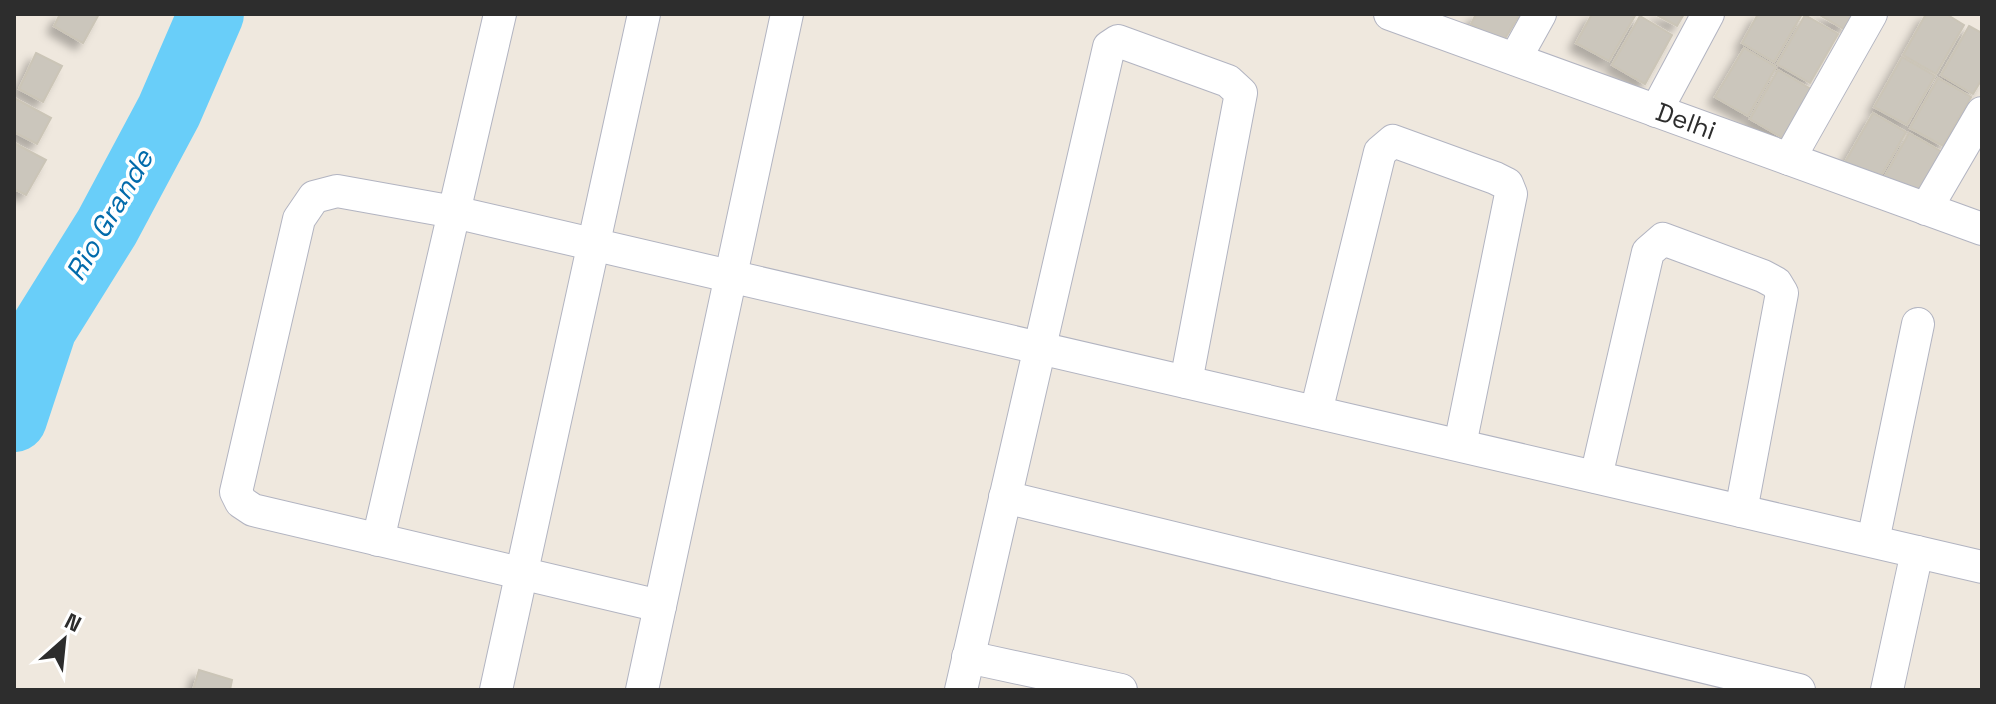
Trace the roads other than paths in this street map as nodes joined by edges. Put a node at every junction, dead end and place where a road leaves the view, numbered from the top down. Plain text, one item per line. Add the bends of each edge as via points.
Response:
1 (500, 14) edge
2 (644, 14) edge
3 (787, 14) edge
4 (1390, 14) edge
5 (1540, 14) edge
6 (1708, 14) edge
7 (1871, 14) edge
8 (1515, 59) junction
9 (1656, 111) junction
10 (1982, 113) edge
11 (1789, 159) junction
12 (1926, 209) junction
13 (454, 212) junction
14 (1982, 229) edge
15 (594, 245) junction
16 (731, 277) junction
17 (1918, 324) dead end
18 (1040, 348) junction
19 (1186, 382) junction
20 (1316, 412) junction
21 (1460, 445) junction
22 (1596, 477) junction
23 (1005, 497) junction
24 (1741, 511) junction
25 (378, 540) junction
26 (1873, 541) junction
27 (1917, 552) junction
28 (1982, 567) edge
29 (521, 574) junction
30 (660, 606) junction
31 (968, 657) junction
32 (496, 690) edge
33 (642, 690) edge
34 (961, 690) edge
35 (1121, 690) edge
36 (1799, 690) edge
37 (1887, 690) edge

1 - 13 street
2 - 15 street
3 - 16 street
4 - 8 street, Delhi
5 - 8 street
6 - 9 street
7 - 11 street
8 - 9 street, Delhi
9 - 11 street, Delhi
10 - 12 street
11 - 12 street, Delhi
12 - 14 street, Delhi
13 - 15 street
13 - 25 street
13 - 25 street via 337,191 314,197 299,219 236,492 253,510
15 - 16 street
15 - 29 street
16 - 18 street
16 - 30 street
17 - 26 street
18 - 19 street
18 - 19 street via 1109,47 1118,41 1228,81 1241,93
18 - 23 street
19 - 20 street
20 - 21 street
20 - 21 street via 1380,152 1393,141 1495,178 1507,184 1511,194
21 - 22 street
22 - 24 street
22 - 24 street via 1648,252 1663,239 1763,276 1782,293
23 - 31 street
23 - 36 street
24 - 26 street
25 - 29 street
26 - 27 street
27 - 28 street
27 - 37 street
29 - 30 street
29 - 32 street
30 - 33 street
31 - 34 street
31 - 35 street

